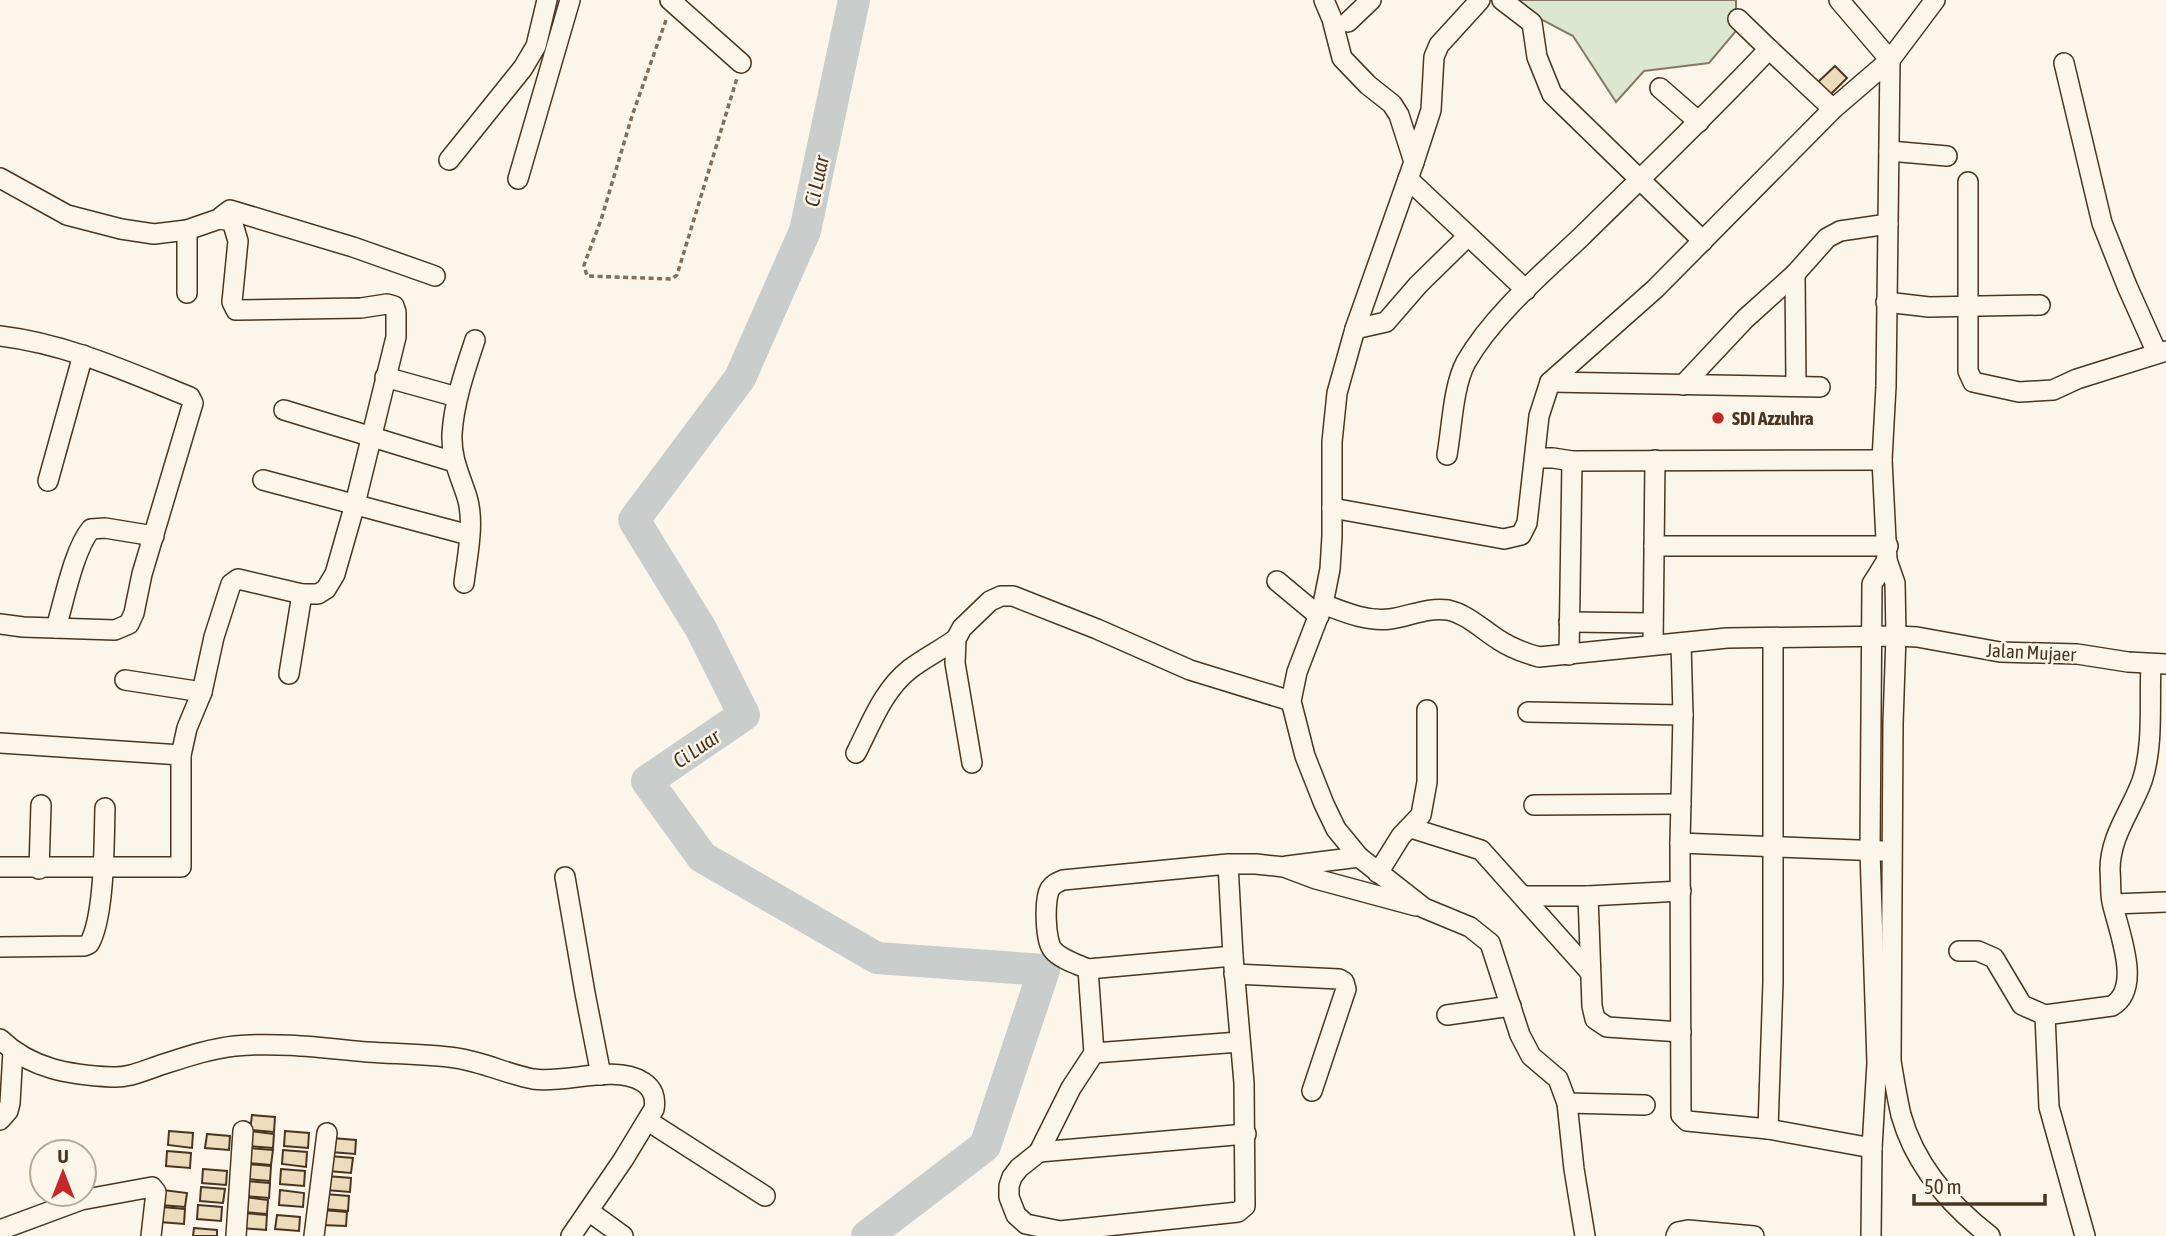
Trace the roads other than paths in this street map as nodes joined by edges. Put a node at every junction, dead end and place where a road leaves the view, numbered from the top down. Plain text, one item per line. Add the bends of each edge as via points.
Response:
1 (547, 0) edge
2 (570, 0) edge
3 (1324, 0) edge
4 (1371, 0) edge
5 (1480, 0) edge
6 (1502, 0) edge
7 (1839, 0) edge
8 (1935, 0) edge
9 (671, 1) edge
10 (1738, 19) dead end
11 (1348, 22) dead end
12 (1769, 50) junction
13 (1890, 60) junction
14 (741, 63) road end
15 (2064, 64) dead end
16 (1660, 88) dead end
17 (1833, 109) junction
18 (1699, 122) junction
19 (1889, 151) junction
20 (1947, 156) dead end
21 (449, 160) dead end
22 (1411, 170) junction
23 (0, 178) edge
24 (1640, 178) junction
25 (518, 179) dead end
26 (1968, 181) dead end
27 (219, 219) junction
28 (1888, 224) junction
29 (187, 230) junction
30 (1468, 236) junction
31 (1703, 240) junction
32 (1795, 274) junction
33 (435, 276) dead end
34 (1526, 290) junction
35 (187, 293) dead end
36 (1886, 302) junction
37 (2040, 305) dead end
38 (1968, 306) junction
39 (1355, 329) junction
40 (0, 336) edge
41 (475, 340) dead end
42 (2162, 352) edge
43 (83, 355) junction
44 (385, 377) junction
45 (1550, 382) junction
46 (1682, 385) junction
47 (1796, 386) junction
48 (1821, 387) dead end
49 (457, 397) junction
50 (284, 410) dead end
51 (372, 437) junction
52 (1447, 455) dead end
53 (1535, 458) junction
54 (1655, 460) junction
55 (1882, 460) junction
56 (1572, 461) junction
57 (454, 462) junction
58 (263, 480) dead end
59 (48, 481) dead end
60 (355, 504) junction
61 (1332, 508) junction
62 (469, 535) junction
63 (154, 536) junction
64 (1654, 546) junction
65 (1887, 553) junction
66 (1277, 581) dead end
67 (464, 583) dead end
68 (302, 594) junction
69 (1321, 610) junction
70 (1569, 622) junction
71 (1653, 623) junction
72 (0, 624) edge
73 (56, 628) junction
74 (1780, 635) junction
75 (1872, 635) junction
76 (1896, 636) junction
77 (956, 639) junction
78 (1681, 643) junction
79 (1653, 645) junction
80 (1569, 655) junction
81 (2161, 660) edge
82 (289, 674) dead end
83 (125, 680) dead end
84 (202, 692) junction
85 (1291, 701) junction
86 (1427, 710) dead end
87 (1528, 712) dead end
88 (1683, 715) junction
89 (0, 743) edge
90 (856, 754) dead end
91 (181, 755) junction
92 (972, 763) dead end
93 (1681, 804) junction
94 (41, 805) dead end
95 (1534, 805) dead end
96 (105, 807) dead end
97 (1410, 828) junction
98 (1681, 843) junction
99 (1773, 845) junction
100 (1870, 851) junction
101 (1892, 851) junction
102 (1359, 857) junction
103 (1228, 864) junction
104 (0, 867) edge
105 (104, 867) junction
106 (1284, 867) junction
107 (39, 869) junction
108 (1378, 873) junction
109 (565, 877) dead end
110 (1681, 891) junction
111 (1525, 896) junction
112 (1588, 896) junction
113 (2166, 902) edge
114 (2113, 905) junction
115 (1424, 908) junction
116 (0, 947) edge
117 (1959, 951) dead end
118 (1233, 965) junction
119 (1088, 969) junction
120 (1590, 972) junction
121 (1511, 1006) junction
122 (2045, 1015) junction
123 (1447, 1016) dead end
124 (1681, 1032) junction
125 (1239, 1042) junction
126 (6, 1045) edge
127 (1094, 1053) junction
128 (1884, 1062) junction
129 (601, 1075) junction
130 (1312, 1091) dead end
131 (1567, 1103) junction
132 (1645, 1105) dead end
133 (0, 1120) edge
134 (648, 1121) junction
135 (1768, 1129) junction
136 (243, 1131) dead end
137 (327, 1133) dead end
138 (1246, 1133) junction
139 (1872, 1148) junction
140 (1039, 1152) junction
141 (765, 1196) dead end
142 (590, 1212) junction
143 (0, 1230) edge
144 (151, 1236) edge
145 (236, 1236) edge
146 (314, 1236) edge
147 (571, 1236) edge
148 (623, 1236) edge
149 (1585, 1236) edge
150 (1676, 1236) edge
151 (1754, 1236) edge
152 (1871, 1236) edge
153 (1990, 1236) edge
154 (2085, 1236) edge

1 - 21 street via 536,46 523,68
2 - 25 street
3 - 22 street via 1342,58 1399,115
4 - 11 street
5 - 22 street via 1438,45 1431,110
6 - 24 street via 1532,23 1537,57 1552,94
7 - 13 street
8 - 13 street
9 - 14 street
10 - 12 street
12 - 17 street
12 - 18 street
13 - 17 street
13 - 19 street
15 - 42 street via 2102,223 2127,286
16 - 18 street
17 - 31 street
18 - 24 street
19 - 20 street
19 - 28 street
22 - 30 street
22 - 39 street
23 - 29 street via 67,215 154,234
24 - 31 street
24 - 34 street
26 - 38 street
27 - 29 street
27 - 33 street via 230,210
27 - 44 street via 232,221 236,230 232,302 236,310 394,306 396,337
28 - 32 street via 1840,232 1827,239
28 - 36 street
29 - 35 street
30 - 34 street
30 - 39 street via 1386,322
31 - 45 street
32 - 46 street
32 - 47 street
34 - 52 street via 1465,364
36 - 38 street
36 - 55 street
37 - 38 street
38 - 42 street via 1968,371 1973,382 2019,392 2053,390
39 - 61 street via 1333,414
40 - 43 street
41 - 49 street
43 - 59 street
43 - 63 street via 190,397 193,403
44 - 49 street
44 - 51 street
45 - 46 street
45 - 53 street via 1538,416
46 - 47 street
47 - 48 street
49 - 57 street
50 - 51 street
51 - 57 street
51 - 60 street
53 - 56 street
53 - 61 street via 1527,523 1515,538
54 - 55 street
54 - 56 street
54 - 64 street
55 - 65 street
56 - 70 street
57 - 62 street via 467,498
58 - 60 street
60 - 62 street
60 - 68 street via 335,574 318,594
61 - 69 street via 1330,569
62 - 67 street
63 - 73 street via 129,624 115,630
63 - 73 street via 90,529 77,556
64 - 65 street
64 - 71 street
65 - 75 street via 1872,584
65 - 76 street via 1895,583
66 - 69 street
68 - 82 street
68 - 84 street via 249,580 231,584
69 - 80 street, Jalan Mujaer via 1376,620 1449,610 1524,653
69 - 85 street
70 - 71 street
70 - 80 street
71 - 79 street
72 - 73 street
74 - 75 street, Jalan Mujaer
74 - 78 street, Jalan Mujaer
74 - 99 street
75 - 76 street, Jalan Mujaer
75 - 100 street
76 - 81 street, Jalan Mujaer via 2000,652
76 - 101 street
77 - 85 street via 990,601 1013,596 1190,670
77 - 90 street via 910,669 890,690
77 - 92 street via 955,663
78 - 79 street, Jalan Mujaer
78 - 88 street
79 - 80 street, Jalan Mujaer
81 - 114 street via 2141,782 2118,829 2111,856
83 - 84 street
84 - 91 street
85 - 102 street via 1324,804 1336,829
86 - 97 street via 1427,782 1419,820
87 - 88 street
88 - 93 street
89 - 91 street
91 - 105 street via 181,867
93 - 95 street
93 - 98 street
94 - 107 street
96 - 105 street
97 - 108 street
97 - 111 street via 1481,850
98 - 99 street
98 - 110 street
99 - 100 street
99 - 135 street
100 - 101 street
100 - 128 street
101 - 128 street
102 - 106 street
102 - 108 street
103 - 106 street
103 - 118 street
103 - 119 street via 1055,883 1046,899 1049,944 1056,954
104 - 107 street
105 - 107 street
105 - 116 street via 89,944
106 - 115 street
108 - 115 street
109 - 129 street
110 - 112 street
110 - 124 street
111 - 112 street
111 - 120 street
112 - 120 street
113 - 114 street
114 - 122 street via 2127,981 2120,1001
115 - 121 street via 1470,927 1490,943
117 - 122 street via 1978,951 1994,958 2022,1005
118 - 119 street
118 - 125 street
118 - 130 street via 1344,982 1346,989
119 - 127 street
120 - 124 street via 1592,1012 1601,1024
121 - 123 street
121 - 131 street via 1531,1056 1558,1079
122 - 154 street via 2049,1107
124 - 135 street via 1684,1119
125 - 127 street
125 - 138 street
126 - 129 street via 45,1068 116,1077 198,1053 267,1044 454,1058 533,1079
126 - 133 street via 10,1103
127 - 140 street
128 - 139 street
128 - 153 street via 1917,1154 1955,1206
129 - 134 street via 643,1082 655,1101
131 - 132 street
131 - 149 street
134 - 141 street
134 - 142 street
135 - 139 street
136 - 145 street
137 - 146 street
138 - 140 street
138 - 140 street via 1246,1201 1238,1212 1060,1231 1026,1224 1011,1207 1012,1177
139 - 152 street
142 - 147 street
142 - 148 street
143 - 144 street via 82,1200 152,1187 156,1192
150 - 151 street via 1688,1230

